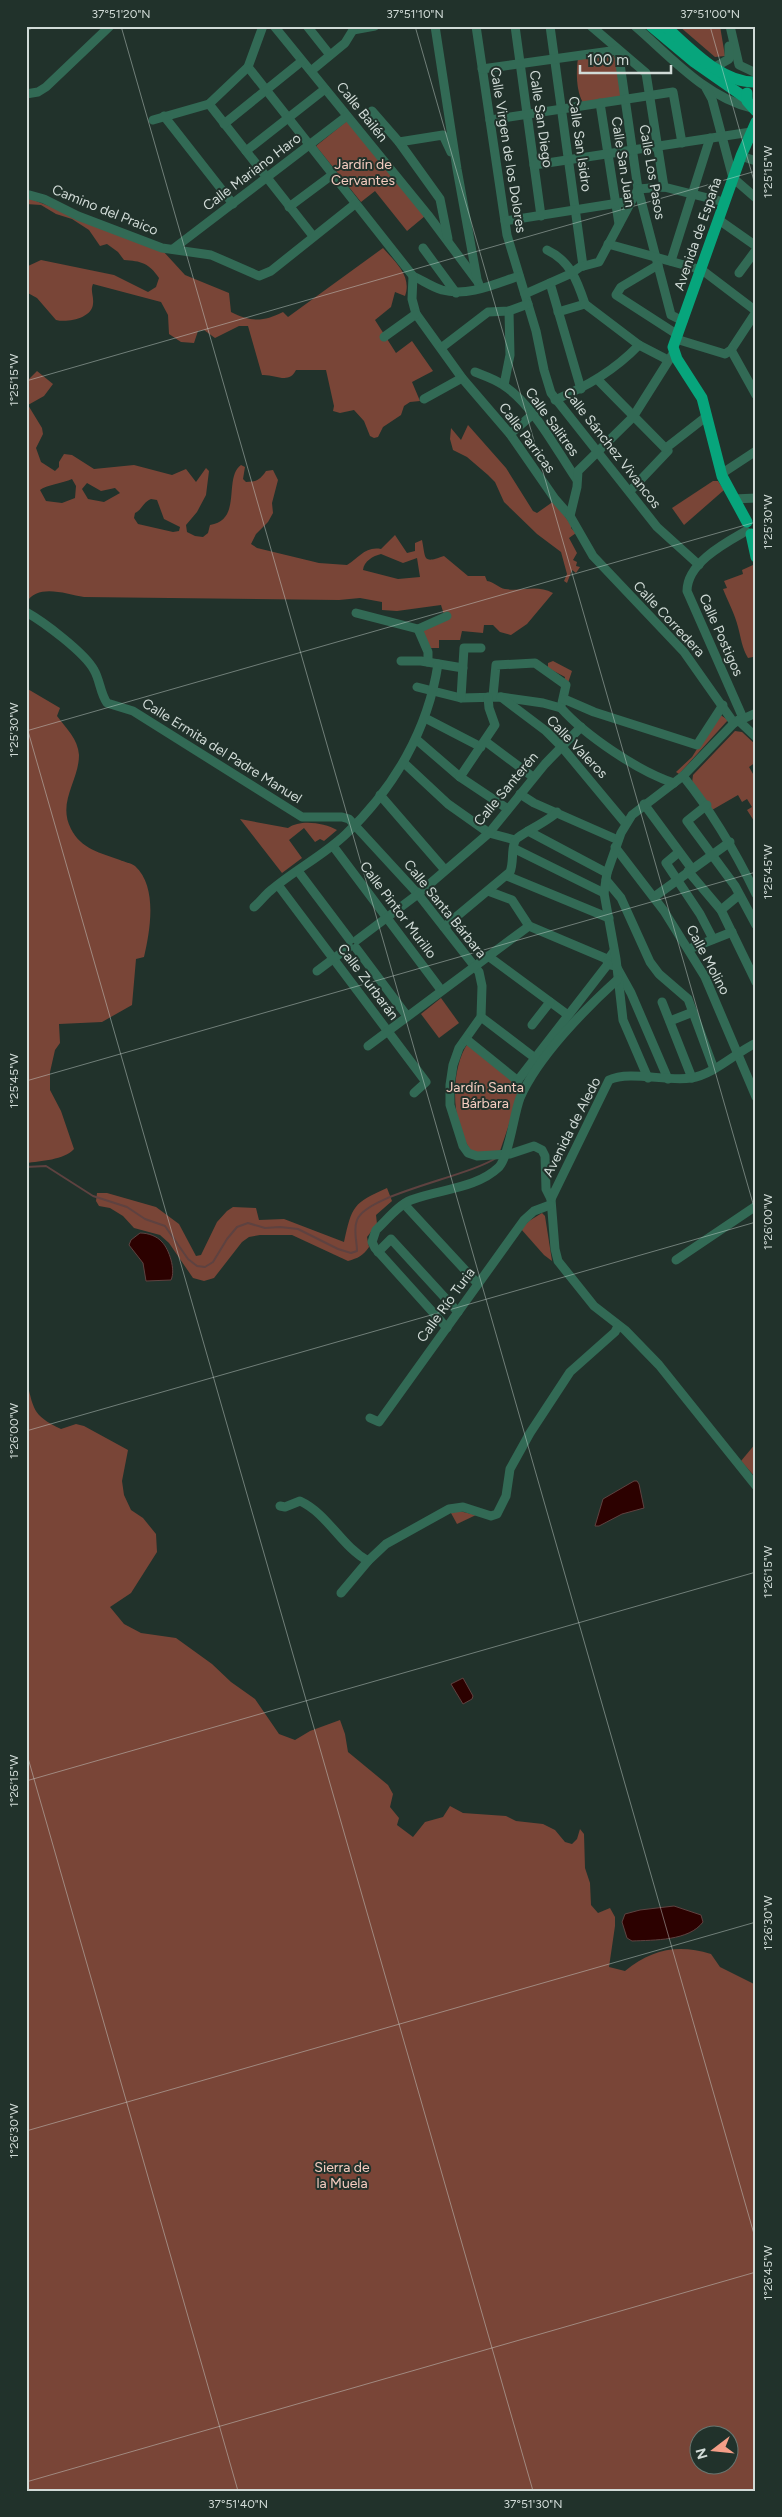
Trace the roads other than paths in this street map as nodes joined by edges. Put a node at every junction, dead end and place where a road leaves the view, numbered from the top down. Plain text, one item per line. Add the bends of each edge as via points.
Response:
1 (110, 26) edge
2 (263, 26) edge
3 (274, 26) edge
4 (307, 26) edge
5 (375, 26) edge
6 (435, 26) edge
7 (476, 26) edge
8 (515, 26) edge
9 (550, 26) edge
10 (591, 26) edge
11 (635, 26) edge
12 (651, 26) edge
13 (665, 26) edge
14 (725, 26) edge
15 (730, 26) edge
16 (353, 28) edge
17 (618, 50) junction
18 (330, 55) junction
19 (554, 59) junction
20 (302, 61) junction
21 (520, 64) junction
22 (248, 67) junction
23 (715, 67) junction
24 (482, 69) junction
25 (311, 71) junction
26 (756, 73) edge
27 (756, 82) edge
28 (706, 87) junction
29 (325, 89) junction
30 (266, 90) junction
31 (26, 94) edge
32 (650, 96) junction
33 (626, 99) junction
34 (600, 103) junction
35 (209, 104) junction
36 (751, 106) edge
37 (561, 109) junction
38 (372, 111) dead end
39 (527, 114) junction
40 (164, 116) junction
41 (347, 116) junction
42 (287, 118) junction
43 (153, 120) dead end
44 (490, 120) junction
45 (224, 124) junction
46 (753, 127) edge
47 (722, 136) junction
48 (710, 138) junction
49 (399, 142) junction
50 (682, 143) junction
51 (309, 146) junction
52 (658, 146) junction
53 (633, 150) junction
54 (246, 151) junction
55 (608, 153) junction
56 (741, 156) junction
57 (569, 160) junction
58 (756, 161) edge
59 (534, 165) junction
60 (457, 168) junction
61 (332, 174) junction
62 (266, 178) junction
63 (733, 178) junction
64 (664, 187) junction
65 (638, 189) junction
66 (26, 194) edge
67 (693, 194) junction
68 (756, 198) edge
69 (631, 202) junction
70 (724, 202) junction
71 (233, 204) junction
72 (355, 204) junction
73 (616, 204) junction
74 (289, 207) junction
75 (575, 210) junction
76 (541, 216) junction
77 (719, 220) junction
78 (505, 221) junction
79 (619, 224) junction
80 (313, 236) junction
81 (448, 242) junction
82 (608, 244) junction
83 (756, 246) edge
84 (423, 248) dead end
85 (173, 249) junction
86 (547, 250) dead end
87 (756, 250) edge
88 (657, 261) junction
89 (671, 261) junction
90 (583, 266) junction
91 (702, 270) junction
92 (574, 272) junction
93 (739, 274) dead end
94 (413, 276) junction
95 (519, 276) junction
96 (550, 282) junction
97 (479, 285) junction
98 (456, 292) junction
99 (525, 294) junction
100 (528, 304) junction
101 (585, 304) junction
102 (509, 311) junction
103 (558, 312) junction
104 (756, 312) edge
105 (416, 314) junction
106 (683, 321) junction
107 (384, 337) dead end
108 (677, 337) junction
109 (639, 345) junction
110 (441, 348) junction
111 (731, 350) junction
112 (671, 356) junction
113 (475, 372) dead end
114 (462, 378) junction
115 (598, 380) junction
116 (504, 385) junction
117 (581, 389) junction
118 (756, 395) edge
119 (424, 400) dead end
120 (555, 400) junction
121 (532, 415) junction
122 (707, 416) junction
123 (633, 417) junction
124 (510, 434) junction
125 (667, 449) junction
126 (756, 451) edge
127 (597, 452) junction
128 (722, 474) junction
129 (577, 480) junction
130 (630, 491) junction
131 (756, 498) edge
132 (734, 499) junction
133 (570, 516) junction
134 (751, 527) edge
135 (756, 557) edge
136 (598, 561) joint
137 (699, 565) junction
138 (26, 612) edge
139 (356, 613) dead end
140 (447, 616) dead end
141 (418, 629) junction
142 (481, 648) dead end
143 (401, 661) dead end
144 (428, 662) junction
145 (438, 664) junction
146 (463, 668) junction
147 (416, 687) dead end
148 (434, 690) junction
149 (494, 697) junction
150 (461, 698) junction
151 (562, 704) junction
152 (738, 707) junction
153 (725, 709) junction
154 (756, 713) edge
155 (425, 718) junction
156 (738, 720) junction
157 (581, 727) junction
158 (756, 737) edge
159 (416, 740) junction
160 (483, 744) junction
161 (562, 747) junction
162 (404, 763) junction
163 (650, 774) junction
164 (460, 776) junction
165 (683, 776) junction
166 (533, 777) junction
167 (674, 783) junction
168 (663, 790) junction
169 (520, 794) junction
170 (380, 795) junction
171 (644, 804) junction
172 (707, 805) junction
173 (508, 809) junction
174 (557, 812) junction
175 (356, 824) junction
176 (626, 824) junction
177 (528, 831) junction
178 (490, 832) junction
179 (730, 842) junction
180 (616, 844) junction
181 (515, 845) junction
182 (333, 846) junction
183 (679, 852) junction
184 (711, 856) junction
185 (445, 870) junction
186 (690, 870) junction
187 (298, 871) junction
188 (507, 876) junction
189 (606, 876) junction
190 (678, 879) junction
191 (278, 886) junction
192 (488, 891) junction
193 (604, 893) junction
194 (418, 894) junction
195 (739, 894) junction
196 (756, 894) edge
197 (654, 897) junction
198 (254, 906) dead end
199 (752, 909) edge
200 (721, 910) junction
201 (387, 918) junction
202 (609, 918) junction
203 (756, 925) edge
204 (530, 926) junction
205 (444, 927) junction
206 (732, 932) junction
207 (713, 939) junction
208 (353, 944) junction
209 (689, 949) junction
210 (488, 956) junction
211 (333, 959) junction
212 (611, 963) junction
213 (475, 966) junction
214 (316, 971) dead end
215 (617, 980) junction
216 (756, 982) edge
217 (441, 990) junction
218 (550, 1002) junction
219 (662, 1002) dead end
220 (693, 1012) junction
221 (568, 1015) junction
222 (407, 1016) junction
223 (481, 1016) junction
224 (670, 1021) junction
225 (532, 1025) dead end
226 (388, 1031) junction
227 (466, 1039) junction
228 (756, 1043) edge
229 (368, 1046) dead end
230 (737, 1052) junction
231 (535, 1058) junction
232 (714, 1069) junction
233 (648, 1078) junction
234 (692, 1078) junction
235 (668, 1079) junction
236 (414, 1093) dead end
237 (756, 1097) edge
238 (505, 1153) junction
239 (550, 1202) junction
240 (404, 1204) junction
241 (756, 1206) edge
242 (378, 1252) junction
243 (676, 1260) dead end
244 (478, 1284) junction
245 (458, 1312) junction
246 (618, 1326) junction
247 (447, 1328) junction
248 (370, 1418) dead end
249 (756, 1486) edge
250 (280, 1506) dead end
251 (368, 1561) junction
252 (341, 1593) dead end

1 - 31 street via 46,88
2 - 22 street
3 - 20 street, Calle Bailén
4 - 18 street
5 - 16 street
6 - 60 street
7 - 24 street, Calle Virgen de los Dolores
8 - 21 street, Calle San Diego
9 - 19 street, Calle San Isidro
10 - 17 street
11 - 28 street
12 - 36 main road
13 - 23 main road
14 - 23 street via 730,57
15 - 26 street via 739,66
16 - 18 street via 350,38
17 - 19 street
17 - 32 street via 646,73
17 - 33 street, Calle Los Pasos
18 - 25 street
19 - 21 street
19 - 37 street, Calle San Isidro
20 - 25 street, Calle Bailén
20 - 30 street
21 - 24 street
21 - 39 street, Calle San Diego
22 - 30 street
22 - 35 street
23 - 27 main road via 739,81
24 - 44 street, Calle Virgen de los Dolores
25 - 29 street, Calle Bailén
27 - 36 main road via 748,91
28 - 36 street
28 - 47 street
29 - 41 street, Calle Bailén
29 - 42 street
30 - 42 street
30 - 45 street
32 - 33 street
32 - 50 street via 673,92
32 - 52 street
33 - 34 street
33 - 53 street, Calle Los Pasos
34 - 37 street
34 - 55 street, Calle San Juan
35 - 40 street
35 - 45 street
36 - 46 main road
37 - 39 street
37 - 57 street, Calle San Isidro
38 - 49 street
39 - 44 street
39 - 59 street, Calle San Diego
40 - 43 street
40 - 71 street
41 - 51 street, Calle Mariano Haro
41 - 81 street, Calle Bailén
42 - 51 street
42 - 54 street
44 - 78 street, Calle Virgen de los Dolores
45 - 54 street
46 - 47 street
46 - 56 main road, Avenida de España
47 - 48 street
47 - 63 street
48 - 50 street
48 - 67 street
49 - 60 street via 443,135
49 - 81 street via 440,199
50 - 52 street
51 - 61 street
51 - 62 street, Calle Mariano Haro
52 - 53 street
52 - 64 street
53 - 55 street
53 - 65 street, Calle Los Pasos
54 - 62 street
55 - 57 street
55 - 73 street, Calle San Juan
56 - 58 street
56 - 63 main road, Avenida de España
57 - 59 street
57 - 75 street, Calle San Isidro
59 - 76 street, Calle San Diego
60 - 97 street
61 - 72 street
61 - 74 street
62 - 71 street, Calle Mariano Haro
62 - 74 street
63 - 68 street
63 - 70 main road, Avenida de España
64 - 65 street
64 - 67 street
65 - 69 street, Calle San Juan
65 - 88 street, Calle Los Pasos
66 - 85 street, Camino del Praico via 145,242
67 - 70 street
67 - 89 street
69 - 73 street
69 - 79 street, Calle San Juan
70 - 77 main road, Avenida de España
71 - 85 street, Calle Mariano Haro
72 - 80 street
72 - 94 street
73 - 75 street
73 - 79 street, Calle San Juan
74 - 80 street
75 - 76 street
75 - 90 street, Calle San Isidro
76 - 78 street
77 - 83 street
77 - 91 main road, Avenida de España
78 - 95 street, Calle Virgen de los Dolores via 510,252
79 - 82 street, Calle San Juan
80 - 85 street, Camino del Praico via 271,271 259,276 211,254
81 - 97 street, Calle Bailén
82 - 88 street
82 - 90 street, Calle San Juan via 599,262
84 - 98 street
86 - 92 street via 559,256
87 - 93 street
88 - 89 street
88 - 106 street, Calle Los Pasos via 671,315
88 - 108 street via 621,287 616,295
89 - 91 street
90 - 92 street, Calle San Juan
91 - 104 street
91 - 106 main road, Avenida de España
92 - 96 street, Calle San Juan
92 - 101 street
94 - 98 street via 440,290
94 - 105 street, Calle Parricas via 412,299
95 - 97 street
95 - 99 street, Calle Sánchez Vivancos
96 - 99 street, Calle San Juan
96 - 103 street
97 - 98 street
99 - 100 street, Calle Sánchez Vivancos
100 - 102 street
100 - 120 street, Calle Sánchez Vivancos
101 - 103 street
101 - 109 street
102 - 110 street via 488,312
102 - 116 street via 510,355
103 - 117 street
104 - 111 street
105 - 107 street
105 - 110 street, Calle Parricas
106 - 108 main road, Avenida de España
108 - 111 street via 722,354
108 - 112 main road, Avenida de España
109 - 112 street
109 - 115 street via 624,362
110 - 114 street, Calle Parricas
111 - 118 street
112 - 122 main road via 699,392
112 - 123 street
113 - 116 street, Calle Salitres
114 - 119 street
114 - 124 street, Calle Parricas
115 - 117 street
115 - 123 street
116 - 121 street, Calle Salitres
117 - 120 street
120 - 127 street, Calle Sánchez Vivancos
121 - 124 street
121 - 129 street, Calle Salitres
122 - 125 street
122 - 128 main road
123 - 125 street
123 - 127 street
124 - 133 street, Calle Parricas
125 - 130 street
126 - 128 street
127 - 129 street via 578,471
127 - 130 street, Calle Sánchez Vivancos
128 - 132 main road
129 - 133 street
130 - 137 street, Calle Sánchez Vivancos via 653,521
131 - 132 street
132 - 134 main road
133 - 136 street, Calle Parricas
134 - 135 main road
134 - 137 street
136 - 153 street, Calle Corredera via 684,652
137 - 152 street, Calle Postigos via 686,591
138 - 175 street, Calle Ermita del Padre Manuel via 88,661 98,677 107,703 134,711 302,817 342,817
139 - 141 street
140 - 141 street
141 - 144 street via 428,652
142 - 146 street via 464,648
143 - 144 street
144 - 145 street
145 - 146 street
145 - 148 street
146 - 150 street
147 - 148 street
148 - 150 street
148 - 155 street
149 - 150 street
149 - 151 street
149 - 151 street via 496,665 535,663 564,683
149 - 160 street via 489,708 495,725
149 - 161 street, Calle Valeros via 546,731
151 - 153 street via 697,745
151 - 157 street
152 - 153 street
152 - 156 street, Calle Postigos
153 - 156 street, Calle Corredera
154 - 156 street
155 - 159 street
155 - 160 street
156 - 158 street
156 - 165 street
157 - 161 street, Calle Santerén
157 - 163 street
159 - 162 street
159 - 164 street
160 - 164 street
160 - 166 street
161 - 166 street, Calle Santerén
161 - 176 street, Calle Valeros
162 - 170 street
162 - 178 street via 448,804
163 - 167 street
163 - 168 street
164 - 173 street
165 - 167 street
165 - 172 street
166 - 169 street, Calle Santerén
167 - 168 street
168 - 171 street
169 - 173 street, Calle Santerén
169 - 174 street
170 - 175 street
170 - 185 street
171 - 176 street
171 - 183 street
172 - 179 street
172 - 184 street via 687,821
173 - 178 street, Calle Santerén
174 - 177 street via 543,825
174 - 180 street
175 - 182 street
175 - 194 street, Calle Santa Bárbara
176 - 180 street
177 - 181 street
177 - 189 street
178 - 181 street
178 - 185 street, Calle Santerén
179 - 184 street
179 - 196 street
180 - 189 street
180 - 197 street, Calle Molino
181 - 188 street
181 - 193 street
182 - 187 street
182 - 201 street, Calle Pintor Murillo
183 - 186 street
183 - 190 street via 666,863
184 - 186 street
184 - 195 street
185 - 194 street, Calle Santerén
186 - 190 street
186 - 200 street
187 - 191 street
187 - 208 street
188 - 192 street
188 - 202 street
189 - 193 street
189 - 220 street via 622,898 650,962 688,999
190 - 197 street
190 - 207 street
191 - 198 street
191 - 211 street, Calle Zurbarán
192 - 204 street via 512,900
192 - 205 street
193 - 202 street
194 - 201 street, Calle Santerén
194 - 205 street, Calle Santa Bárbara
195 - 199 street
195 - 200 street
197 - 209 street, Calle Molino
199 - 203 street
200 - 206 street
201 - 208 street, Calle Santerén
201 - 217 street, Calle Pintor Murillo
202 - 212 street via 614,951
204 - 210 street
204 - 212 street
205 - 213 street, Calle Santa Bárbara
206 - 207 street
206 - 216 street
207 - 209 street
208 - 211 street, Calle Santerén
208 - 222 street
209 - 230 street, Calle Molino via 705,977
210 - 213 street
210 - 218 street
211 - 214 street, Calle Santerén
211 - 226 street, Calle Zurbarán
212 - 215 street
212 - 221 street
212 - 235 street via 631,992
213 - 217 street
213 - 223 street, Calle Santa Bárbara via 482,986
215 - 233 street via 622,1020
215 - 238 street via 587,1008 528,1084 516,1110
217 - 222 street
218 - 221 street
218 - 225 street
219 - 224 street
220 - 224 street
220 - 232 street
221 - 231 street
222 - 226 street
223 - 227 street
223 - 231 street
224 - 234 street
226 - 229 street
226 - 236 street, Calle Zurbarán via 426,1082
227 - 231 street via 517,1083
227 - 238 street via 453,1065 450,1096 458,1136 471,1155
228 - 230 street, Avenida de Aledo
230 - 232 street, Avenida de Aledo
230 - 237 street, Calle Molino
232 - 234 street, Avenida de Aledo
233 - 235 street, Avenida de Aledo
233 - 239 street, Avenida de Aledo via 623,1076 609,1080
234 - 235 street, Avenida de Aledo
238 - 239 street via 529,1147 541,1148 545,1156 546,1189
238 - 240 street via 500,1166 478,1181
239 - 244 street, Calle Río Turia via 524,1220
239 - 246 street via 558,1260 584,1296
240 - 242 street via 376,1230 372,1242
240 - 244 street
241 - 243 street
242 - 245 street via 392,1239
242 - 247 street
244 - 245 street, Calle Río Turia
245 - 247 street, Calle Río Turia
246 - 249 street via 659,1365
246 - 251 street via 570,1372 530,1433 510,1469 506,1496 497,1514 491,1516 463,1507 449,1509 392,1540
247 - 248 street, Calle Río Turia via 379,1422
250 - 251 street via 300,1501 311,1506 348,1546
251 - 252 street

